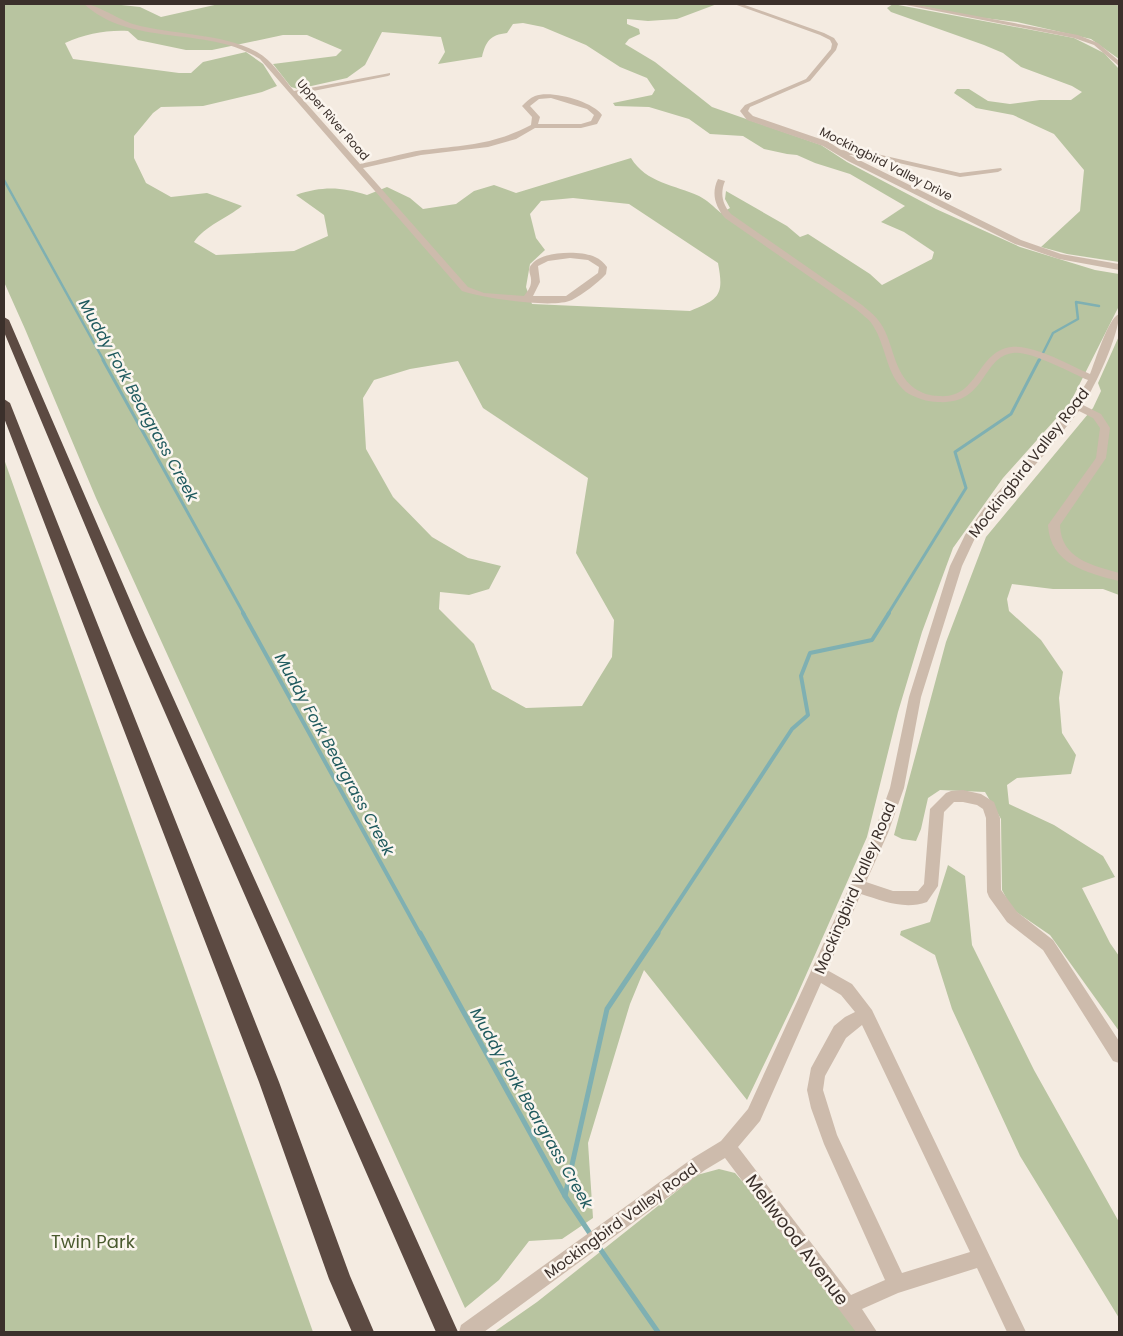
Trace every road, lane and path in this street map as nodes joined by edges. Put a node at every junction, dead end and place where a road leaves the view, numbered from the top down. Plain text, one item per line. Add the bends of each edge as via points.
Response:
1 (87, 4) edge
2 (737, 4) edge
3 (904, 4) edge
4 (1119, 64) edge
5 (388, 74) dead end
6 (293, 93) junction
7 (534, 126) junction
8 (840, 151) junction
9 (358, 167) junction
10 (998, 170) dead end
11 (721, 181) dead end
12 (1119, 267) edge
13 (528, 298) junction
14 (1119, 317) edge
15 (4, 320) edge
16 (1093, 380) junction
17 (4, 403) edge
18 (1077, 406) junction
19 (1119, 577) edge
20 (858, 886) junction
21 (819, 974) junction
22 (866, 1015) junction
23 (1119, 1055) edge
24 (727, 1147) junction
25 (980, 1258) junction
26 (897, 1284) junction
27 (847, 1306) junction
28 (363, 1332) edge
29 (447, 1332) edge
30 (468, 1332) edge
31 (868, 1332) edge
32 (1017, 1332) edge

1 - 6 street, Upper River Road via 106,16 135,26 252,51
2 - 8 street, Mockingbird Valley Drive via 834,40 835,47 810,79 749,104 744,111 758,122
3 - 4 street via 1076,36 1096,44
5 - 6 street
6 - 9 street, Upper River Road
7 - 7 street via 581,126 594,122 598,115 593,109 564,97 540,97 530,100 526,106 536,116
7 - 9 street via 496,143 418,154
8 - 10 street via 868,154 952,174
8 - 12 street, Mockingbird Valley Drive via 1018,242 1059,256
9 - 13 street, Upper River Road via 465,289 484,295
11 - 16 street via 718,187 720,205 728,216 859,307 877,324 896,374 915,393 940,400 966,395 998,355 1013,349 1039,356
13 - 13 street, Upper River Road via 568,298 602,274 603,267 592,258 582,256 540,260 533,269 536,280
14 - 16 street, Mockingbird Valley Road
15 - 29 highway via 138,635
16 - 18 street, Mockingbird Valley Road
17 - 28 highway via 266,1072 340,1278
18 - 19 street via 1096,416 1106,428 1101,458 1054,525 1053,534 1060,548 1076,562
18 - 20 street, Mockingbird Valley Road via 991,507 971,535 956,566 915,697 897,788
20 - 21 street, Mockingbird Valley Road
20 - 23 street via 893,898 922,897 931,886 937,809 951,797 981,800 989,806 993,818 994,892 1012,916 1048,945
21 - 22 street via 843,985 855,996
21 - 24 street, Mockingbird Valley Road via 754,1116
22 - 25 street
22 - 26 street via 840,1032 817,1074 815,1090 830,1138
24 - 27 street, Mellwood Avenue
24 - 30 street, Mockingbird Valley Road
25 - 26 street
25 - 32 street
26 - 27 street
27 - 31 street, Mellwood Avenue

